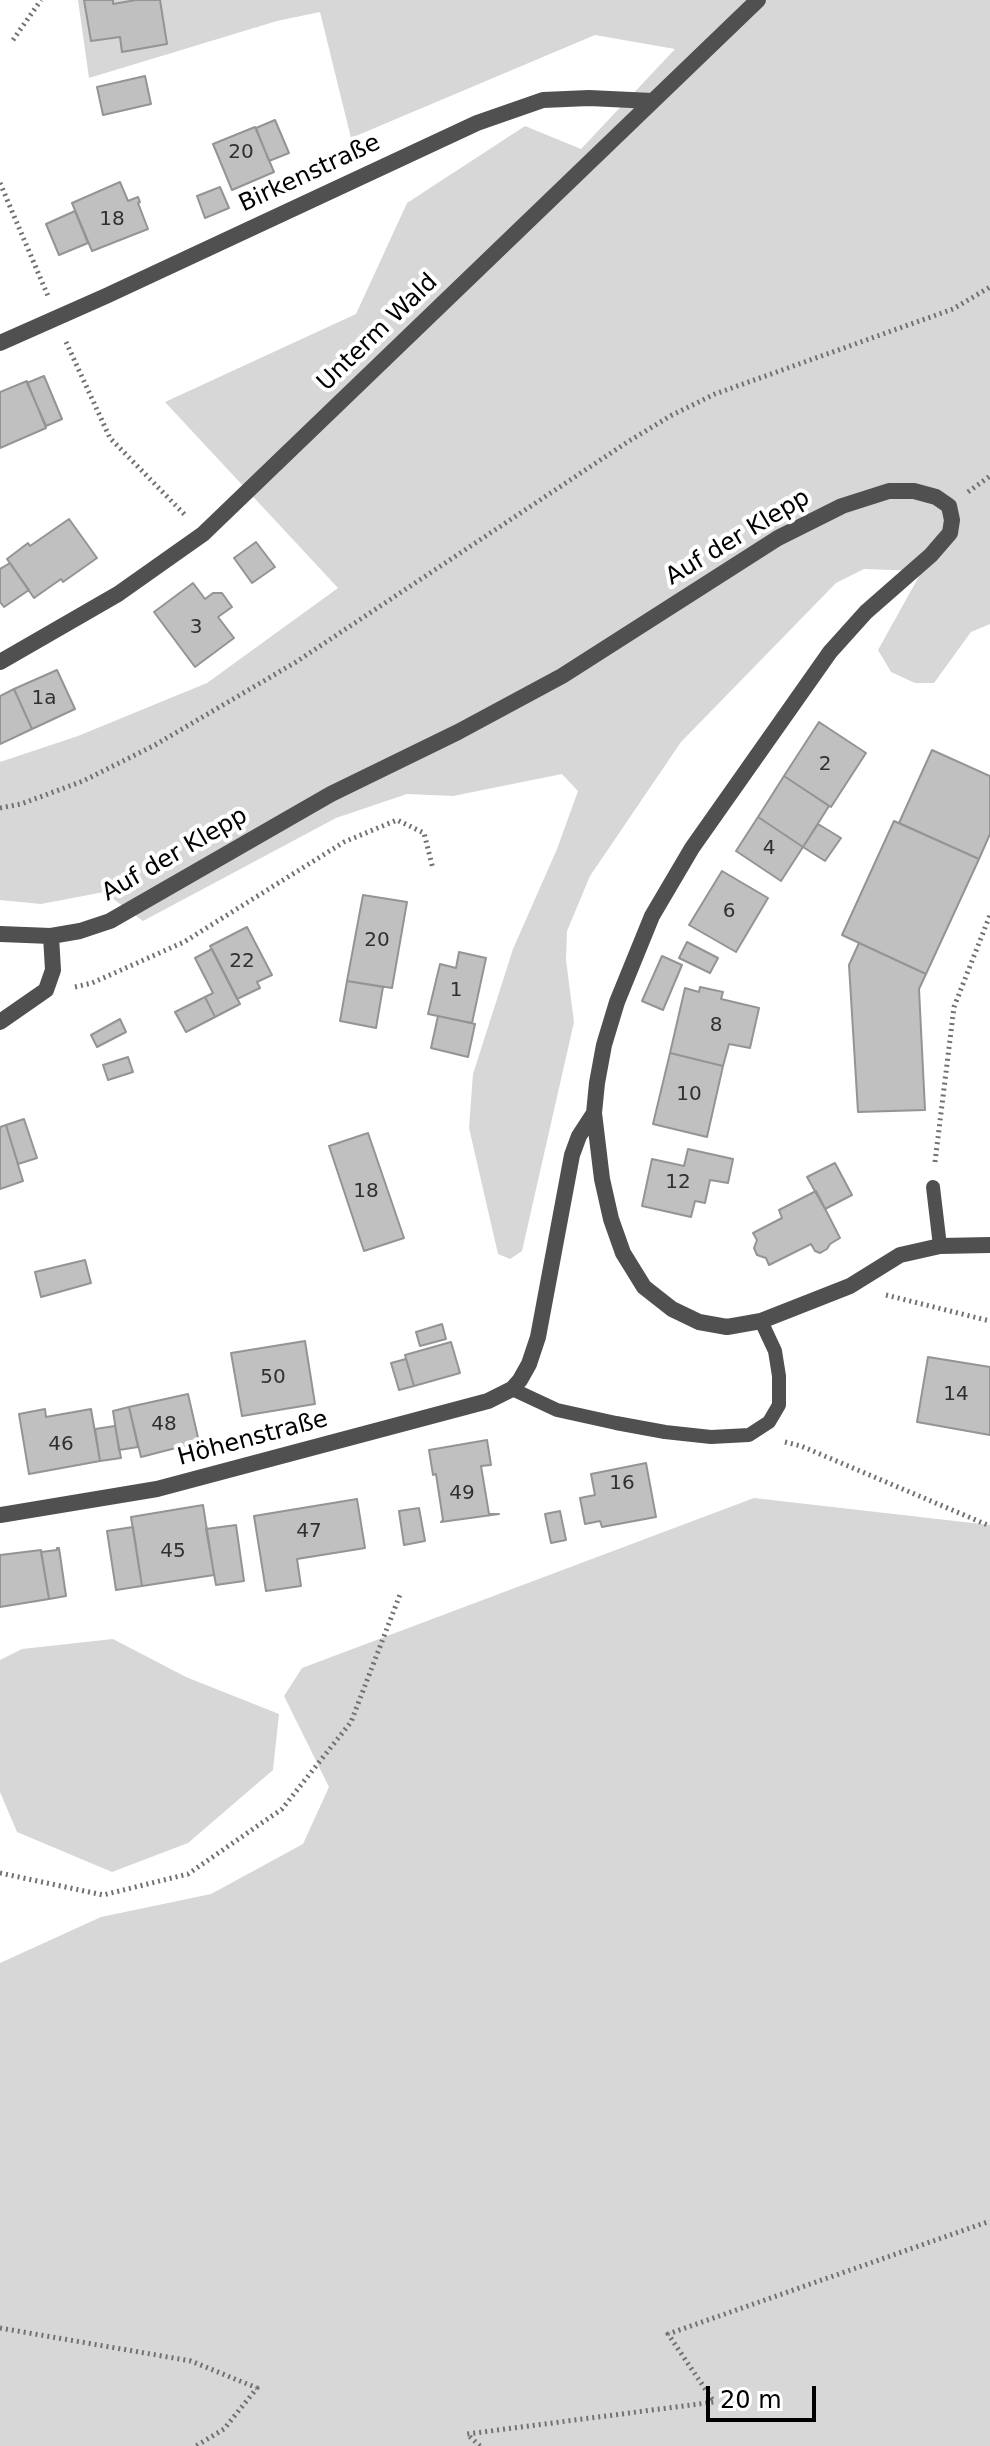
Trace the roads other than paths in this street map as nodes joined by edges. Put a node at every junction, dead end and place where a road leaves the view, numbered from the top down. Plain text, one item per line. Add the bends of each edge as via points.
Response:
1 (758, 0) edge
2 (652, 101) junction
3 (0, 343) edge
4 (0, 662) edge
5 (0, 934) edge
6 (51, 936) junction
7 (0, 1022) edge
8 (594, 1113) junction
9 (933, 1187) road end
10 (990, 1245) edge
11 (940, 1246) junction
12 (761, 1321) junction
13 (512, 1389) junction
14 (0, 1515) edge

1 - 2 street, Unterm Wald
2 - 3 street, Birkenstraße via 543,100 477,123
2 - 4 street, Unterm Wald via 203,534 118,594
5 - 6 street
6 - 7 street via 53,970 46,990
6 - 8 street, Auf der Klepp via 110,921 331,794 562,676 778,538 842,506 889,491 936,497 949,506 950,533 830,652 692,848 652,916 604,1045
8 - 12 street, Auf der Klepp via 611,1219 623,1253 644,1287 699,1322 727,1327
8 - 13 street, Auf der Klepp via 572,1155 538,1337 529,1364
9 - 11 lane
10 - 11 street, Auf der Klepp
11 - 12 street, Auf der Klepp via 900,1255 850,1286
12 - 13 lane via 775,1351 779,1405 769,1422 749,1435 711,1437 616,1423 557,1410
13 - 14 street, Höhenstraße via 488,1401 157,1489

